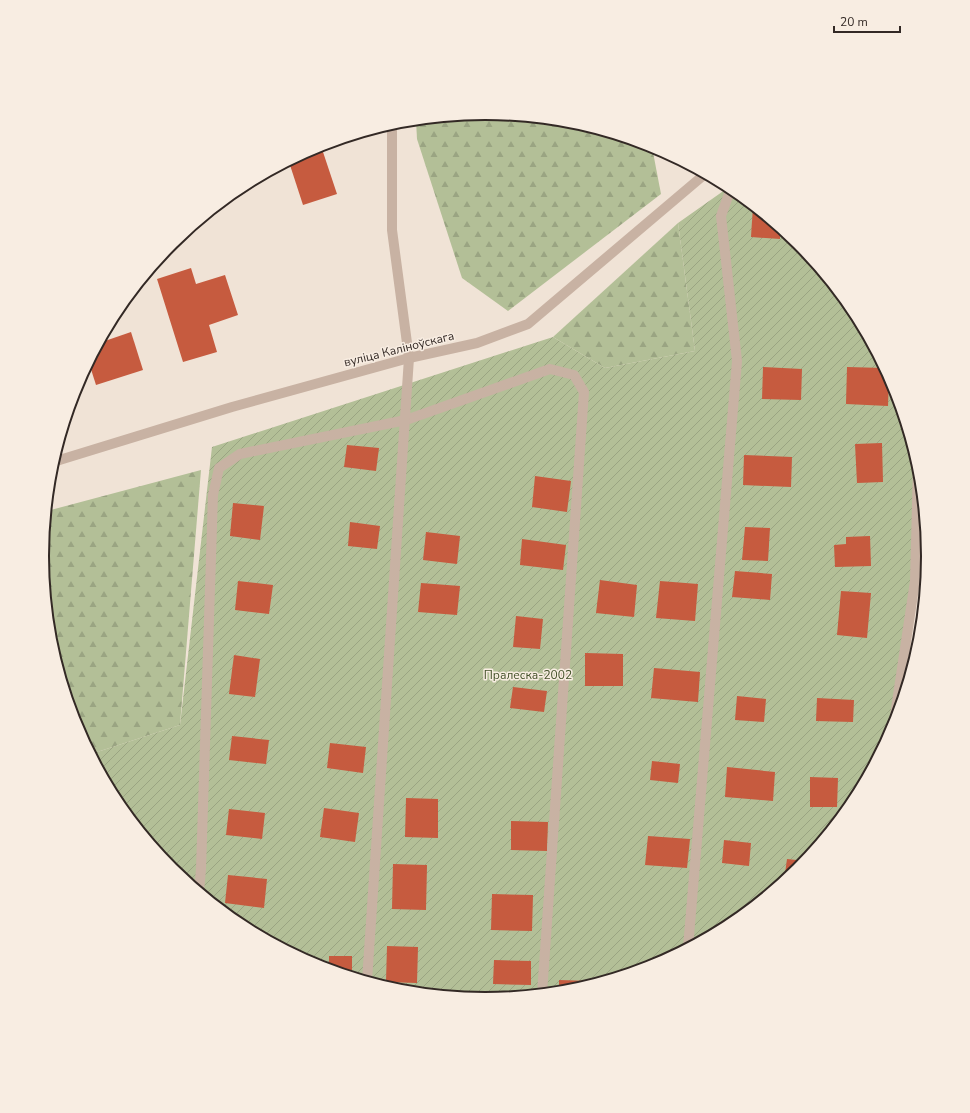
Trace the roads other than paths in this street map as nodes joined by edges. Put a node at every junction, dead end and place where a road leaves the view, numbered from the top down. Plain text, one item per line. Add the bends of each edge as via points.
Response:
1 (392, 131) edge
2 (701, 178) edge
3 (728, 195) edge
4 (409, 358) junction
5 (406, 420) junction
6 (60, 460) edge
7 (917, 501) edge
8 (898, 698) edge
9 (199, 885) edge
10 (688, 942) edge
11 (366, 976) edge
12 (542, 989) edge

1 - 4 street via 392,230
2 - 4 street, вуліца Каліноўскага via 528,324 477,343
3 - 10 street via 721,216 737,361
4 - 5 street
4 - 6 street, вуліца Каліноўскага via 232,407
5 - 9 street via 240,454 219,468 213,495
5 - 11 street
5 - 12 street via 550,369 574,375 584,392
7 - 8 street via 915,580

